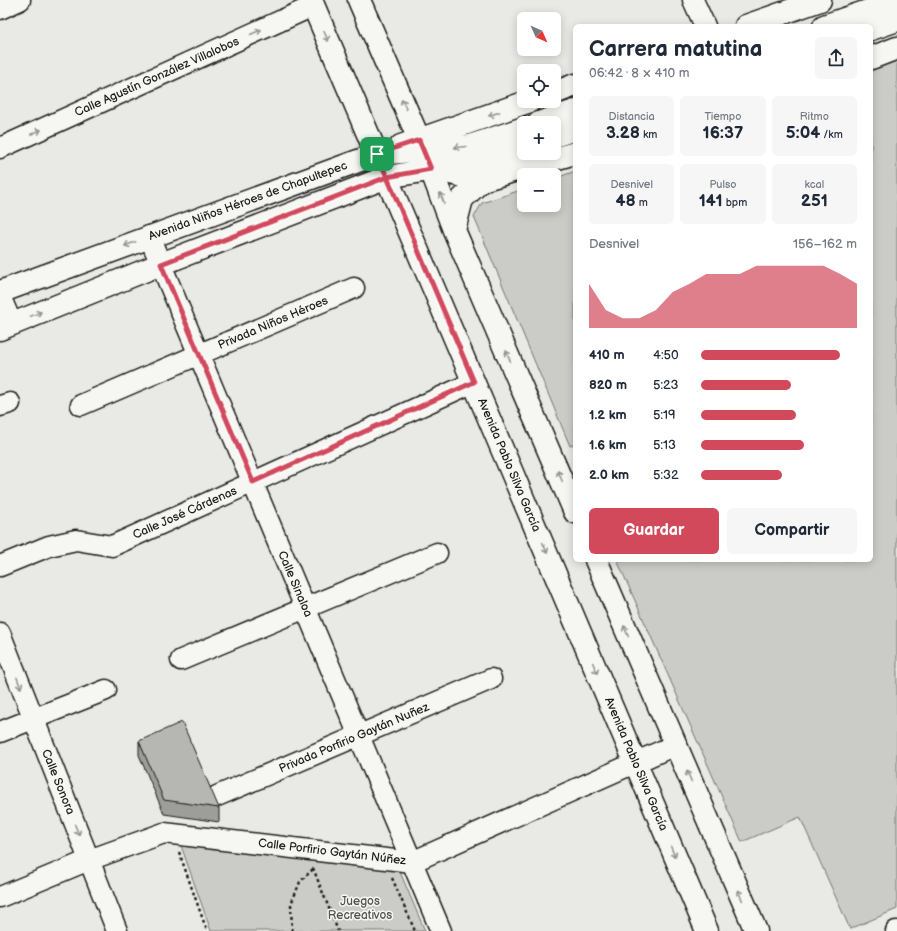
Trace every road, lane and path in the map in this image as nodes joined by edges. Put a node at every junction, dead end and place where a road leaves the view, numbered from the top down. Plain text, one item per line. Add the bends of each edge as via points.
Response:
1 (20, 0) edge
2 (359, 0) edge
3 (693, 0) edge
4 (820, 0) edge
5 (897, 1) edge
6 (312, 3) edge
7 (0, 9) edge
8 (897, 20) edge
9 (704, 24) edge
10 (752, 24) edge
11 (830, 24) edge
12 (873, 28) edge
13 (897, 48) edge
14 (873, 57) edge
15 (573, 87) edge
16 (561, 91) edge
17 (517, 107) edge
18 (573, 112) edge
19 (560, 116) edge
20 (573, 129) edge
21 (517, 130) edge
22 (561, 133) edge
23 (0, 148) edge
24 (517, 148) edge
25 (424, 153) junction
26 (573, 153) edge
27 (377, 154) junction
28 (387, 177) junction
29 (482, 180) junction
30 (454, 230) junction
31 (150, 236) junction
32 (161, 264) junction
33 (354, 288) dead end
34 (0, 292) edge
35 (0, 296) edge
36 (6, 326) edge
37 (199, 354) junction
38 (474, 382) junction
39 (81, 405) dead end
40 (253, 482) junction
41 (573, 507) edge
42 (437, 553) dead end
43 (597, 562) edge
44 (0, 566) edge
45 (305, 608) junction
46 (0, 633) edge
47 (180, 660) dead end
48 (491, 679) dead end
49 (106, 690) dead end
50 (34, 719) junction
51 (0, 732) edge
52 (359, 736) junction
53 (675, 745) junction
54 (636, 763) junction
55 (217, 796) dead end
56 (172, 834) junction
57 (306, 849) junction
58 (384, 858) junction
59 (89, 860) junction
60 (412, 862) junction
61 (313, 870) junction
62 (0, 897) edge
63 (117, 931) edge
64 (207, 931) edge
65 (292, 931) edge
66 (338, 931) edge
67 (415, 931) edge
68 (441, 931) edge
69 (707, 931) edge
70 (756, 931) edge

1 - 7 street
25 -> 2 main road
3 - 9 street
4 - 10 main road
5 - 11 main road
23 -> 6 street, Calle Agustín González Villalobos
6 -> 27 main road, Avenida Pablo Silva García
8 - 12 main road
13 - 14 main road
15 - 16 main road
17 -> 25 main road
18 - 19 main road
20 - 22 main road
21 -> 25 main road, Avenida Niños Héroes de Chapultepec via 470,146
24 - 25 main road, Avenida Niños Héroes de Chapultepec via 476,162
25 - 27 main road, Avenida Niños Héroes de Chapultepec
25 - 28 main road, Avenida Niños Héroes de Chapultepec
25 - 29 main road
30 -> 25 main road
26 - 29 main road
27 - 28 main road, Avenida Pablo Silva García
27 - 31 main road, Avenida Niños Héroes de Chapultepec
28 - 32 main road, Avenida Niños Héroes de Chapultepec
28 - 38 main road, Avenida Pablo Silva García
29 - 30 main road via 462,199
41 -> 30 main road
31 - 32 street, Calle Sinaloa
31 -> 34 main road, Avenida Niños Héroes de Chapultepec
36 -> 32 main road, Avenida Niños Héroes de Chapultepec
32 - 37 street, Calle Sinaloa
33 - 37 street, Privada Niños Héroes
35 - 36 street
37 - 39 street, Privada Niños Héroes
37 - 40 street, Calle Sinaloa
38 - 40 street, Calle José Cárdenas
38 -> 54 main road, Avenida Pablo Silva García
40 - 44 street, Calle José Cárdenas via 112,546 76,540 49,546
40 - 45 street, Calle Sinaloa
42 - 45 street
53 -> 43 main road
45 - 47 street
45 - 52 street, Calle Sinaloa
46 -> 50 street, Calle Sonora
48 - 52 street, Privada Porfirio Gaytán Nuñez
49 - 50 street
50 - 51 street
50 -> 59 street, Calle Sonora
52 - 55 street, Privada Porfirio Gaytán Nuñez
52 - 60 street, Calle Sinaloa
53 - 54 street, Calle Porfirio Gaytán Núñez
70 -> 53 main road
54 - 60 street, Calle Porfirio Gaytán Núñez
54 -> 69 main road, Avenida Pablo Silva García
56 - 57 street, Calle Porfirio Gaytán Núñez
56 - 59 street, Calle Porfirio Gaytán Núñez via 164,833
56 - 64 path
57 - 58 street, Calle Porfirio Gaytán Núñez
57 - 61 path
58 - 60 street, Calle Porfirio Gaytán Núñez
58 - 67 path
59 - 62 street, Calle Porfirio Gaytán Núñez
59 - 63 street, Calle Sonora
60 - 68 street, Calle Sinaloa
61 - 65 path via 300,882 291,904
61 - 66 path

